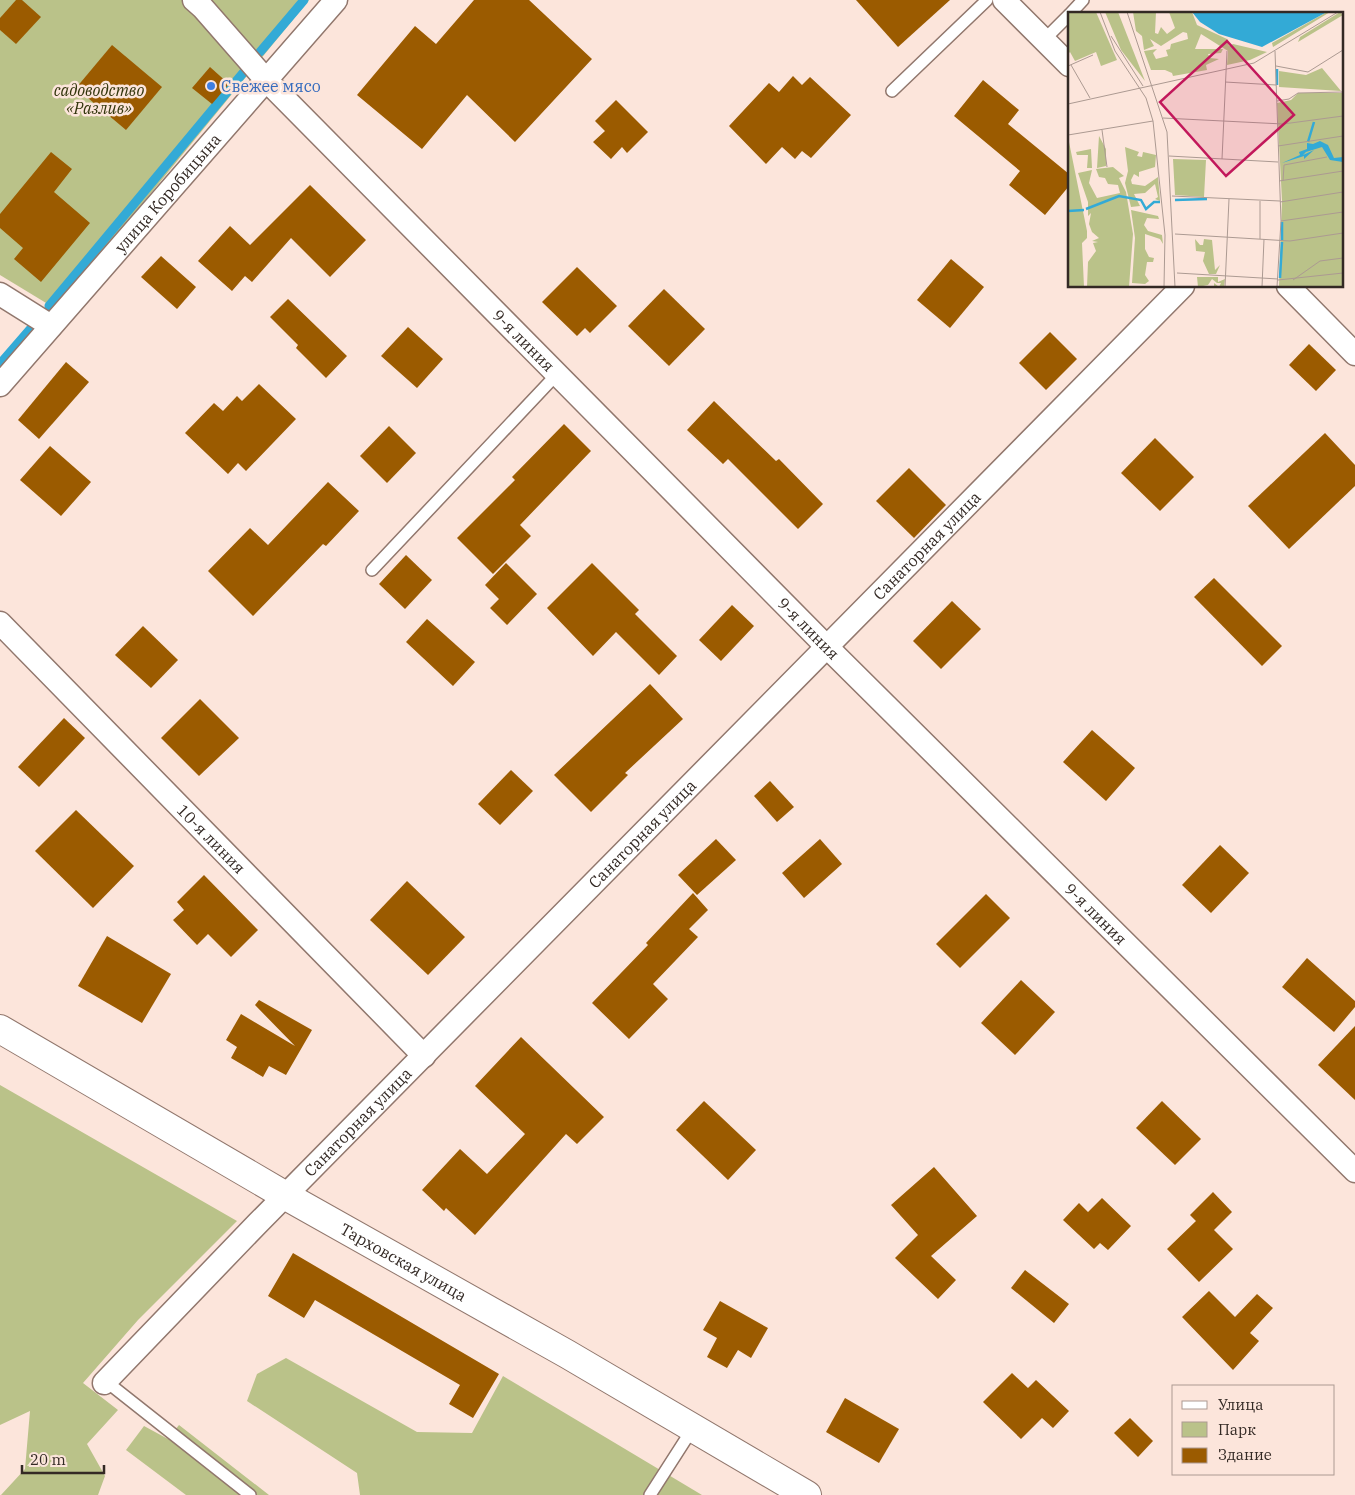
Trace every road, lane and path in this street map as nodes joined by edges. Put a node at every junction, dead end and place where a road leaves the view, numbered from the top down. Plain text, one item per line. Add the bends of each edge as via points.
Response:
1 (194, 0) edge
2 (336, 0) edge
3 (987, 0) edge
4 (1004, 0) edge
5 (1083, 0) edge
6 (1071, 12) edge
7 (1068, 15) edge
8 (1044, 40) junction
9 (1068, 64) edge
10 (266, 80) junction
11 (892, 91) dead end
12 (1181, 288) edge
13 (1290, 288) edge
14 (0, 294) edge
15 (51, 326) junction
16 (1355, 354) edge
17 (558, 374) junction
18 (0, 385) edge
19 (372, 570) dead end
20 (0, 623) edge
21 (827, 647) junction
22 (0, 1029) edge
23 (424, 1056) junction
24 (1355, 1171) edge
25 (286, 1196) junction
26 (104, 1383) joint
27 (693, 1428) junction
28 (250, 1495) edge
29 (650, 1495) edge
30 (807, 1495) edge

1 - 10 street, 9-я линия
2 - 10 street, улица Коробицына
3 - 11 lane
4 - 8 street
5 - 6 lane
7 - 8 lane
8 - 9 street
10 - 15 street, улица Коробицына
10 - 17 street, 9-я линия
12 - 21 street, Санаторная улица
13 - 16 street
14 - 15 street
15 - 18 street, улица Коробицына
17 - 19 lane
17 - 21 street, 9-я линия
20 - 23 street, 10-я линия
21 - 23 street, Санаторная улица
21 - 24 street, 9-я линия
22 - 25 street, Тарховская улица
23 - 25 street, Санаторная улица
25 - 26 street, Санаторная улица
25 - 27 street, Тарховская улица
26 - 28 lane
27 - 29 lane
27 - 30 street, Тарховская улица

